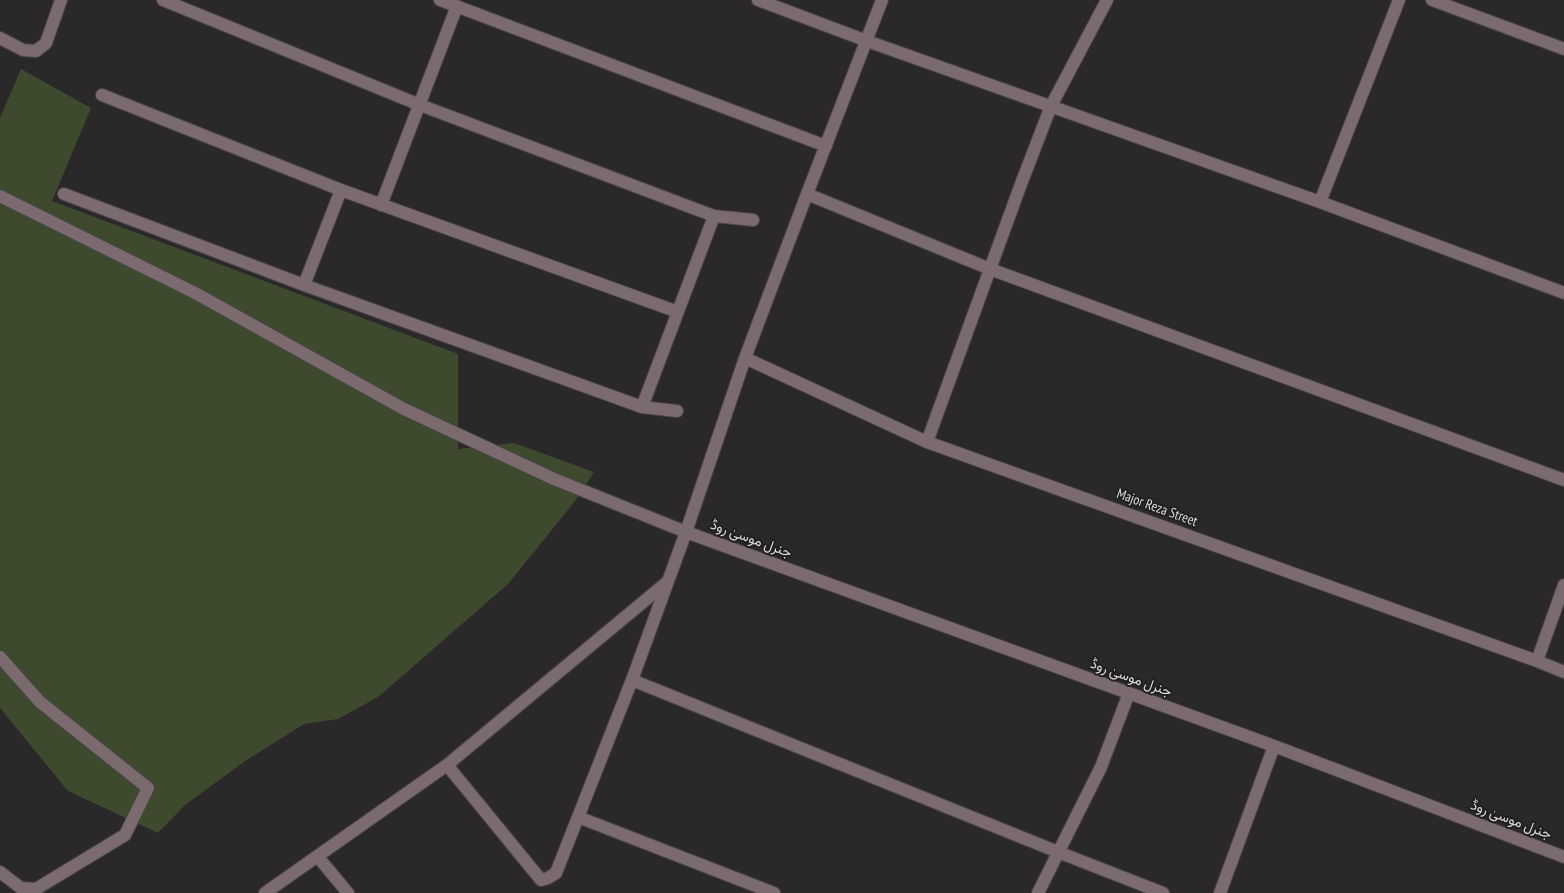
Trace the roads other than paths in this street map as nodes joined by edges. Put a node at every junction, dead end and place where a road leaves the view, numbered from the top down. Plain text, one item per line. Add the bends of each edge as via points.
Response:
1 (61, 0) edge
2 (163, 0) edge
3 (440, 0) edge
4 (758, 0) edge
5 (882, 0) edge
6 (1107, 0) edge
7 (1400, 0) edge
8 (1432, 0) edge
9 (457, 6) junction
10 (0, 38) edge
11 (867, 41) junction
12 (1564, 49) edge
13 (102, 96) dead end
14 (420, 104) junction
15 (1051, 106) junction
16 (826, 146) junction
17 (341, 190) junction
18 (64, 194) dead end
19 (807, 194) junction
20 (0, 196) edge
21 (1320, 202) junction
22 (381, 204) junction
23 (714, 216) junction
24 (753, 220) dead end
25 (990, 269) junction
26 (304, 285) junction
27 (1564, 293) edge
28 (678, 312) junction
29 (745, 358) junction
30 (642, 407) junction
31 (677, 411) dead end
32 (927, 442) junction
33 (1564, 480) edge
34 (686, 532) junction
35 (666, 583) junction
36 (1564, 585) edge
37 (0, 657) edge
38 (1537, 661) junction
39 (1564, 672) edge
40 (632, 680) junction
41 (1129, 693) junction
42 (1274, 746) junction
43 (447, 765) junction
44 (578, 817) junction
45 (1058, 852) junction
46 (318, 857) junction
47 (1564, 857) edge
48 (0, 872) edge
49 (265, 893) edge
50 (348, 893) edge
51 (774, 893) edge
52 (1038, 893) edge
53 (1163, 893) edge
54 (1220, 893) edge

1 - 10 street via 46,43 36,51 24,50
2 - 14 street
3 - 9 street
4 - 11 street
5 - 11 street
6 - 15 street
7 - 21 street
8 - 12 street
9 - 14 street
9 - 16 street
11 - 15 street
11 - 16 street
13 - 17 street
14 - 22 street
14 - 23 street
15 - 21 street
15 - 25 street
16 - 19 street
17 - 22 street
17 - 26 street
18 - 26 street
19 - 25 street
19 - 29 street
20 - 34 street, جنرل موسیٰ روڈ via 198,294 404,409 554,479
21 - 27 street
22 - 28 street
23 - 24 street
23 - 28 street
25 - 32 street
25 - 33 street
26 - 30 street
28 - 30 street
29 - 32 street, Major Reza Street
29 - 34 street
30 - 31 street
32 - 38 street, Major Reza Street
34 - 35 street
34 - 41 street, جنرل موسیٰ روڈ
35 - 40 street
35 - 43 street
36 - 38 street
37 - 48 street via 40,702 148,788 126,835 36,889 21,888
38 - 39 street, Major Reza Street
40 - 44 street
40 - 45 street
41 - 42 street, جنرل موسیٰ روڈ
41 - 45 street via 1101,766
42 - 47 street, جنرل موسیٰ روڈ
42 - 54 street
43 - 44 street via 541,880 556,873
43 - 46 street
44 - 51 street
45 - 52 street
45 - 53 street
46 - 49 street
46 - 50 street

